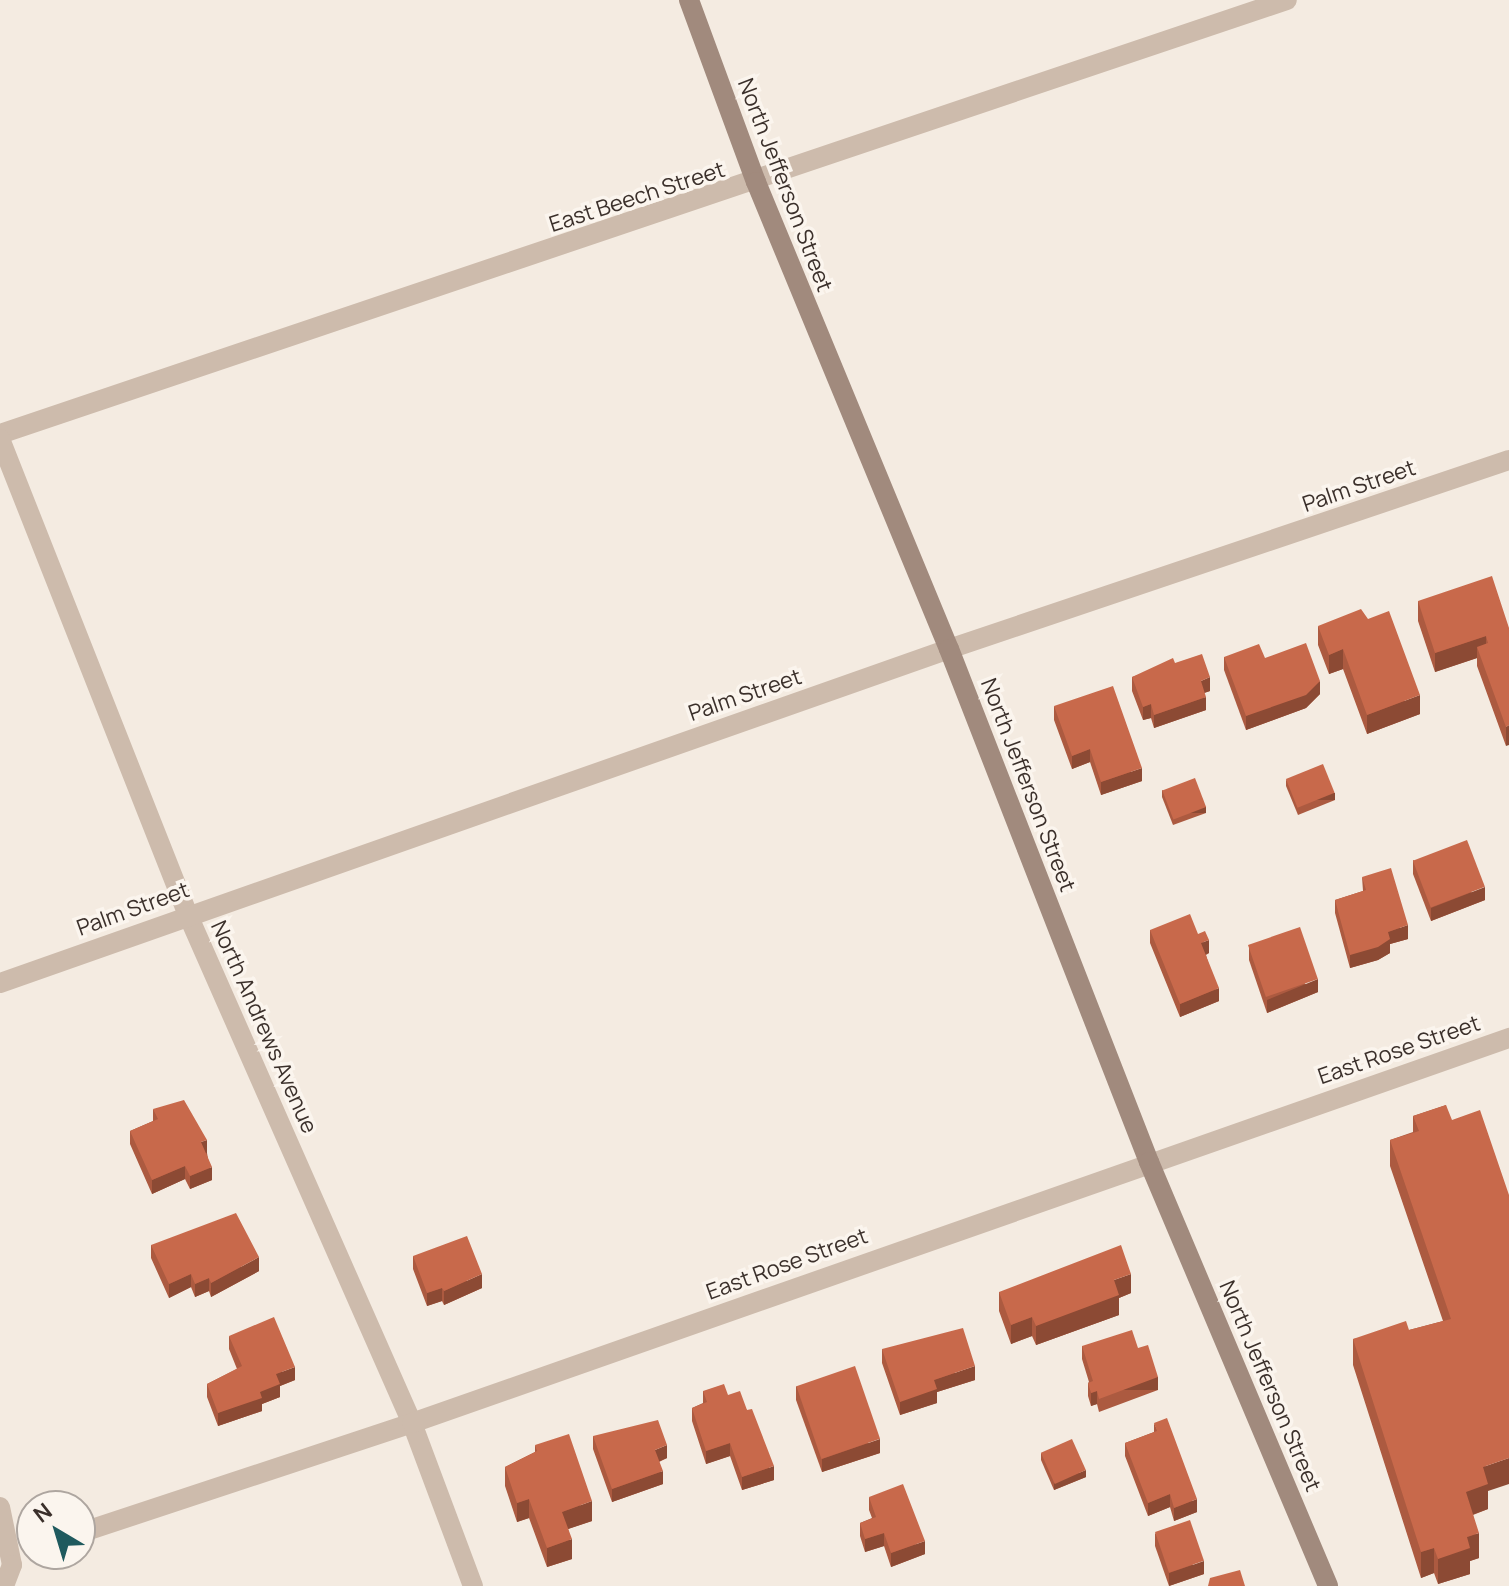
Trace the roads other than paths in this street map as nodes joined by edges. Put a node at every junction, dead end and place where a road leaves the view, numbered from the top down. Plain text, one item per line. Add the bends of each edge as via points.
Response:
1 (689, 0) edge
2 (1287, 0) edge
3 (756, 182) junction
4 (0, 437) edge
5 (1509, 460) edge
6 (949, 649) junction
7 (188, 915) junction
8 (0, 983) edge
9 (1509, 1038) edge
10 (1149, 1162) junction
11 (412, 1423) junction
12 (0, 1507) edge
13 (96, 1528) edge
14 (4, 1586) edge
15 (473, 1586) edge
16 (1328, 1586) edge

1 - 3 street, North Jefferson Street
2 - 3 street, East Beech Street
3 - 4 street, East Beech Street
3 - 6 street, North Jefferson Street
4 - 7 street, North Andrews Avenue
5 - 6 street, Palm Street
6 - 7 street, Palm Street
6 - 10 street, North Jefferson Street
7 - 8 street, Palm Street
7 - 11 street, North Andrews Avenue
9 - 10 street, East Rose Street
10 - 11 street, East Rose Street
10 - 16 street, North Jefferson Street
11 - 13 street, East Rose Street
11 - 15 street, North Andrews Avenue
12 - 14 street via 12,1565

